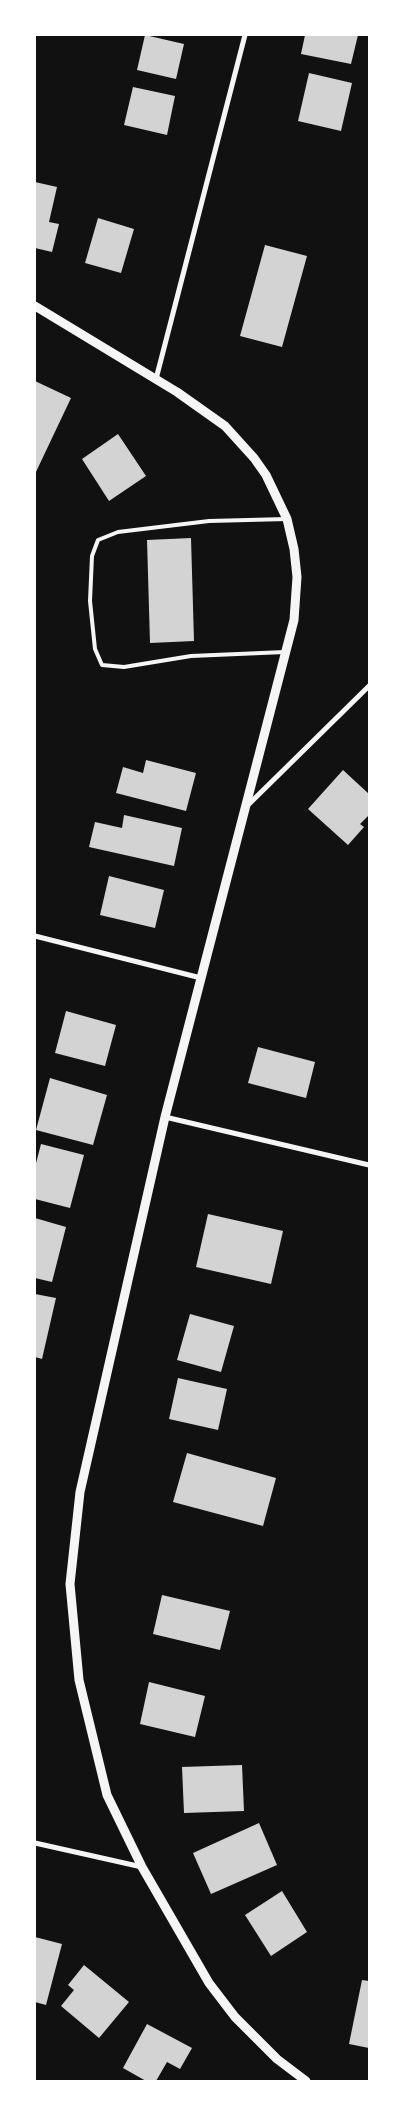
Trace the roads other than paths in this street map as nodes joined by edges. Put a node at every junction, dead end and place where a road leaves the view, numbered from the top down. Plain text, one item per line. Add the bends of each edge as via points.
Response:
1 (245, 35) edge
2 (35, 306) edge
3 (156, 379) junction
4 (287, 519) junction
5 (286, 652) junction
6 (369, 686) edge
7 (246, 807) junction
8 (35, 936) edge
9 (201, 978) junction
10 (165, 1117) junction
11 (369, 1165) edge
12 (35, 1843) edge
13 (142, 1867) junction
14 (306, 2081) edge

1 - 3 street
2 - 3 street
3 - 4 street via 206,412 241,442 266,475
4 - 5 street via 297,577 294,620
4 - 5 lane via 209,521 118,532 98,540 92,556 90,601 95,649 102,665 124,667 191,656
5 - 7 street
6 - 7 street
7 - 9 street
8 - 9 street
9 - 10 street
10 - 11 street
10 - 13 street via 80,1492 70,1584 79,1680 108,1795
12 - 13 street
13 - 14 street via 209,1983 236,2017 278,2059

